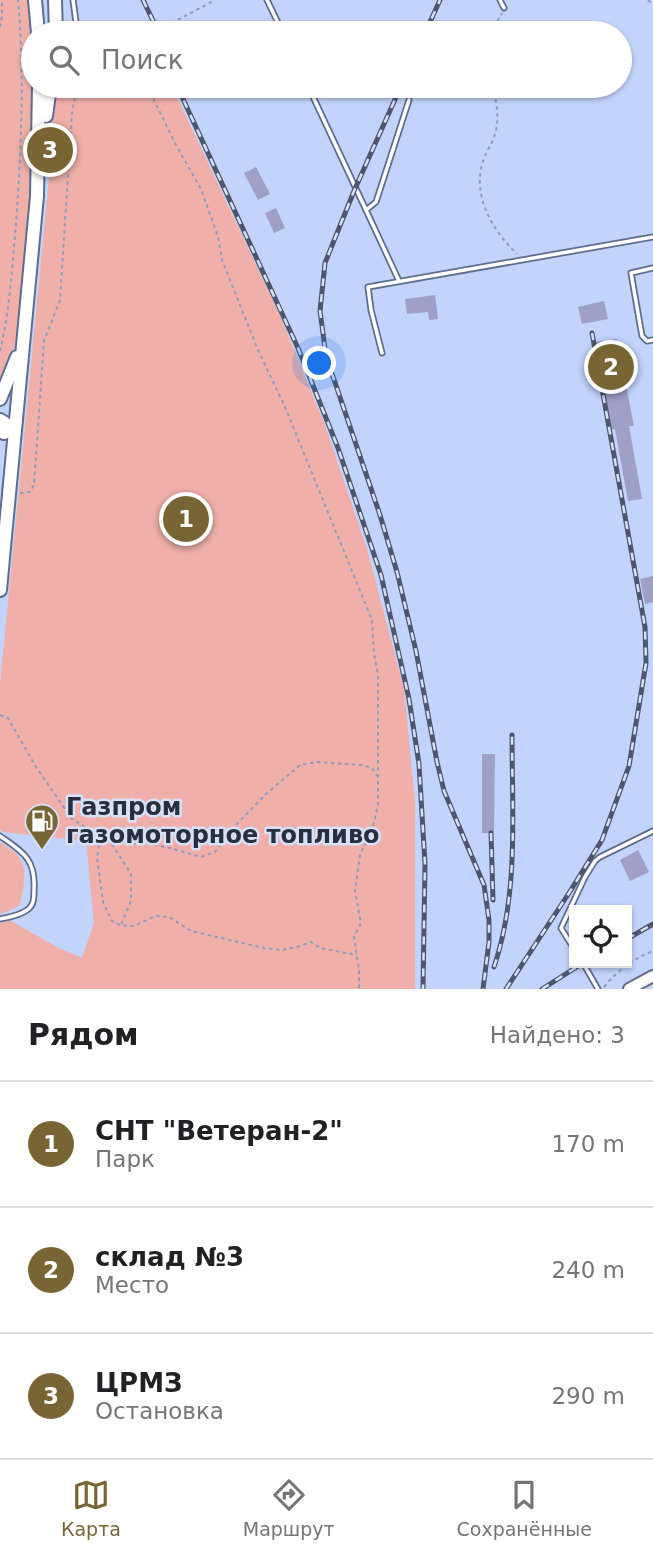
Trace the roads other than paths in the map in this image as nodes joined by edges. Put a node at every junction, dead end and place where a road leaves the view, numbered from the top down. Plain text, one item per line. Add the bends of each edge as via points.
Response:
1 (35, 0) edge
2 (55, 0) edge
3 (74, 0) edge
4 (267, 0) edge
5 (500, 0) edge
6 (504, 8) road end
7 (37, 21) edge
8 (56, 21) edge
9 (76, 21) edge
10 (277, 21) edge
11 (39, 98) edge
12 (48, 98) edge
13 (314, 98) edge
14 (409, 100) dead end
15 (39, 161) junction
16 (366, 210) junction
17 (653, 237) edge
18 (653, 268) edge
19 (400, 281) junction
20 (24, 337) junction
21 (653, 340) edge
22 (382, 353) dead end
23 (0, 399) edge
24 (5, 429) edge
25 (0, 471) edge
26 (9, 492) junction
27 (0, 590) edge
28 (653, 831) edge
29 (0, 836) edge
30 (572, 905) edge
31 (569, 911) edge
32 (0, 919) edge
33 (569, 941) edge
34 (586, 968) edge
35 (653, 976) edge
36 (600, 989) edge
37 (629, 989) edge

1 - 7 main road
2 - 8 main road
3 - 9 lane
4 - 10 lane
5 - 6 lane
11 - 15 main road
12 - 15 main road
13 - 16 lane
14 - 16 lane via 376,202
15 - 20 main road
16 - 19 lane
17 - 19 lane
18 - 21 lane via 631,273 643,338
19 - 22 lane via 368,287
20 - 23 main road
20 - 24 main road
24 - 26 main road
25 - 26 main road
26 - 27 main road
28 - 30 lane via 600,856
29 - 32 lane via 32,864 34,883 29,909
31 - 33 lane via 561,928
34 - 36 lane
35 - 37 street

